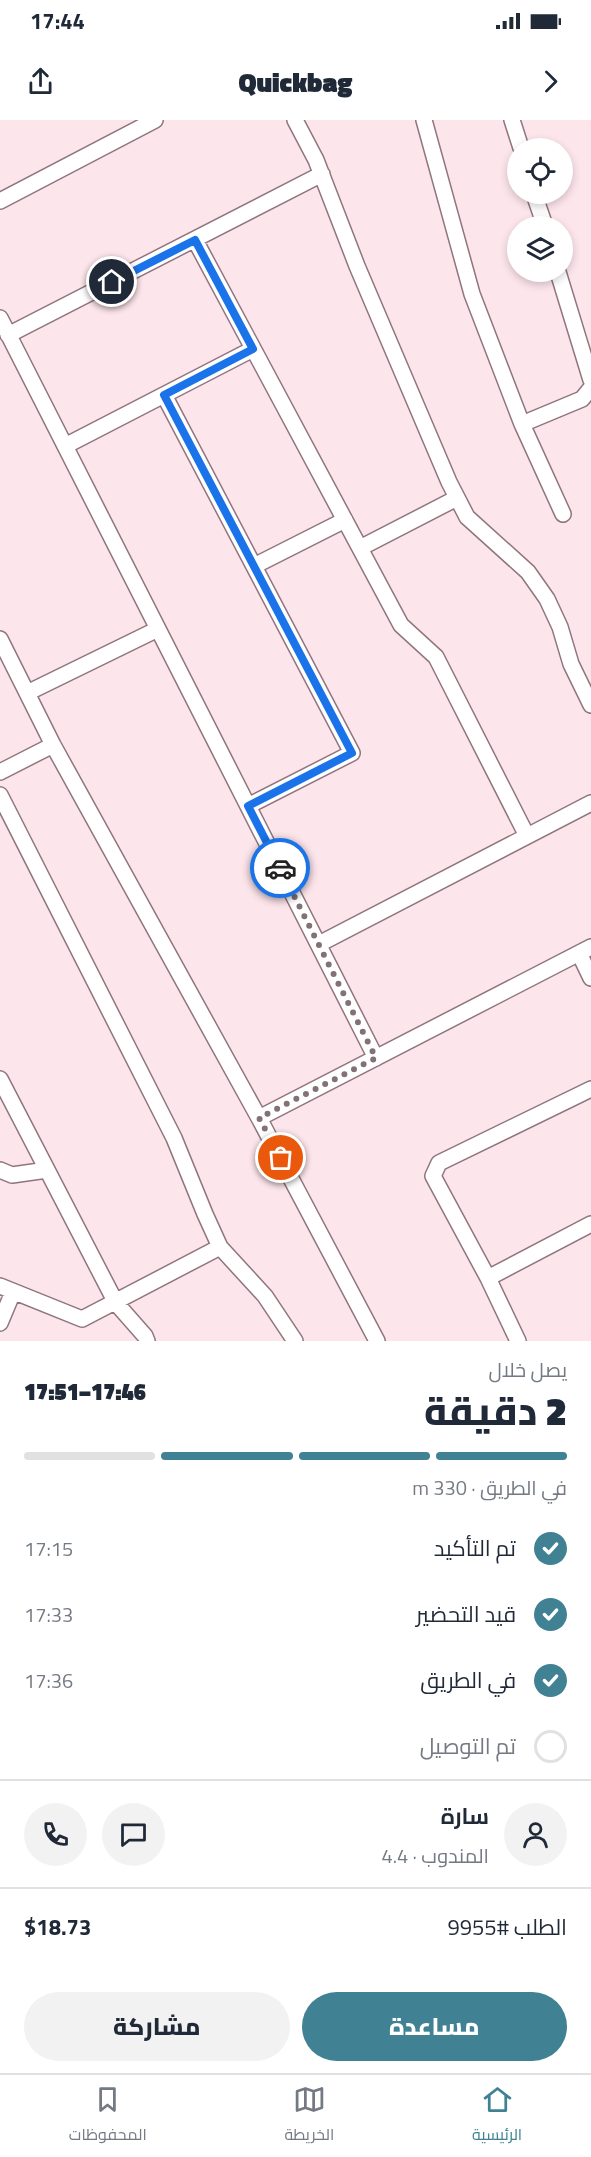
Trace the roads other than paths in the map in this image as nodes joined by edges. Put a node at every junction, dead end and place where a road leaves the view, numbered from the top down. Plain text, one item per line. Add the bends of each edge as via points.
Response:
1 (155, 120) edge
2 (295, 120) edge
3 (424, 120) edge
4 (512, 120) edge
5 (518, 138) edge
6 (322, 174) junction
7 (0, 201) edge
8 (195, 240) junction
9 (561, 282) edge
10 (0, 318) edge
11 (8, 335) junction
12 (253, 349) junction
13 (590, 374) edge
14 (591, 388) edge
15 (164, 395) junction
16 (522, 424) junction
17 (65, 446) junction
18 (457, 498) junction
19 (563, 514) dead end
20 (345, 520) junction
21 (360, 548) junction
22 (254, 566) junction
23 (158, 630) junction
24 (0, 639) edge
25 (27, 693) junction
26 (591, 705) edge
27 (53, 745) junction
28 (0, 772) edge
29 (0, 795) edge
30 (591, 803) edge
31 (248, 806) junction
32 (527, 836) junction
33 (319, 944) junction
34 (585, 950) edge
35 (591, 978) edge
36 (376, 1058) junction
37 (0, 1080) edge
38 (591, 1089) edge
39 (259, 1118) junction
40 (0, 1170) edge
41 (47, 1170) junction
42 (590, 1226) edge
43 (220, 1247) junction
44 (488, 1278) junction
45 (7, 1289) edge
46 (116, 1303) junction
47 (0, 1323) edge
48 (144, 1339) edge
49 (295, 1341) edge
50 (377, 1341) edge
51 (518, 1341) edge

1 - 7 street
2 - 6 street
3 - 16 street via 472,294
4 - 5 street
6 - 8 street
6 - 18 street via 357,266
8 - 11 street
8 - 12 street
9 - 13 street
10 - 11 street
11 - 17 street
12 - 15 street
12 - 20 street
14 - 16 street via 582,399
15 - 17 street
15 - 22 street
16 - 19 street
17 - 23 street
18 - 21 street
18 - 26 street via 467,517 528,572 547,599
20 - 21 street
20 - 22 street
21 - 32 street via 401,625 436,657
22 - 31 street via 352,753
23 - 25 street
23 - 31 street
24 - 25 street
25 - 27 street
27 - 28 street
27 - 39 street
29 - 43 street via 174,1138
30 - 32 street
31 - 33 street
32 - 33 street
33 - 36 street
34 - 35 street
34 - 36 street
36 - 39 street
37 - 41 street
38 - 44 street via 439,1163 433,1176
39 - 50 street
40 - 41 street via 12,1175
41 - 46 street
42 - 44 street
43 - 46 street
43 - 49 street via 265,1296
44 - 51 street
45 - 46 street via 82,1319
45 - 47 street
46 - 48 street

